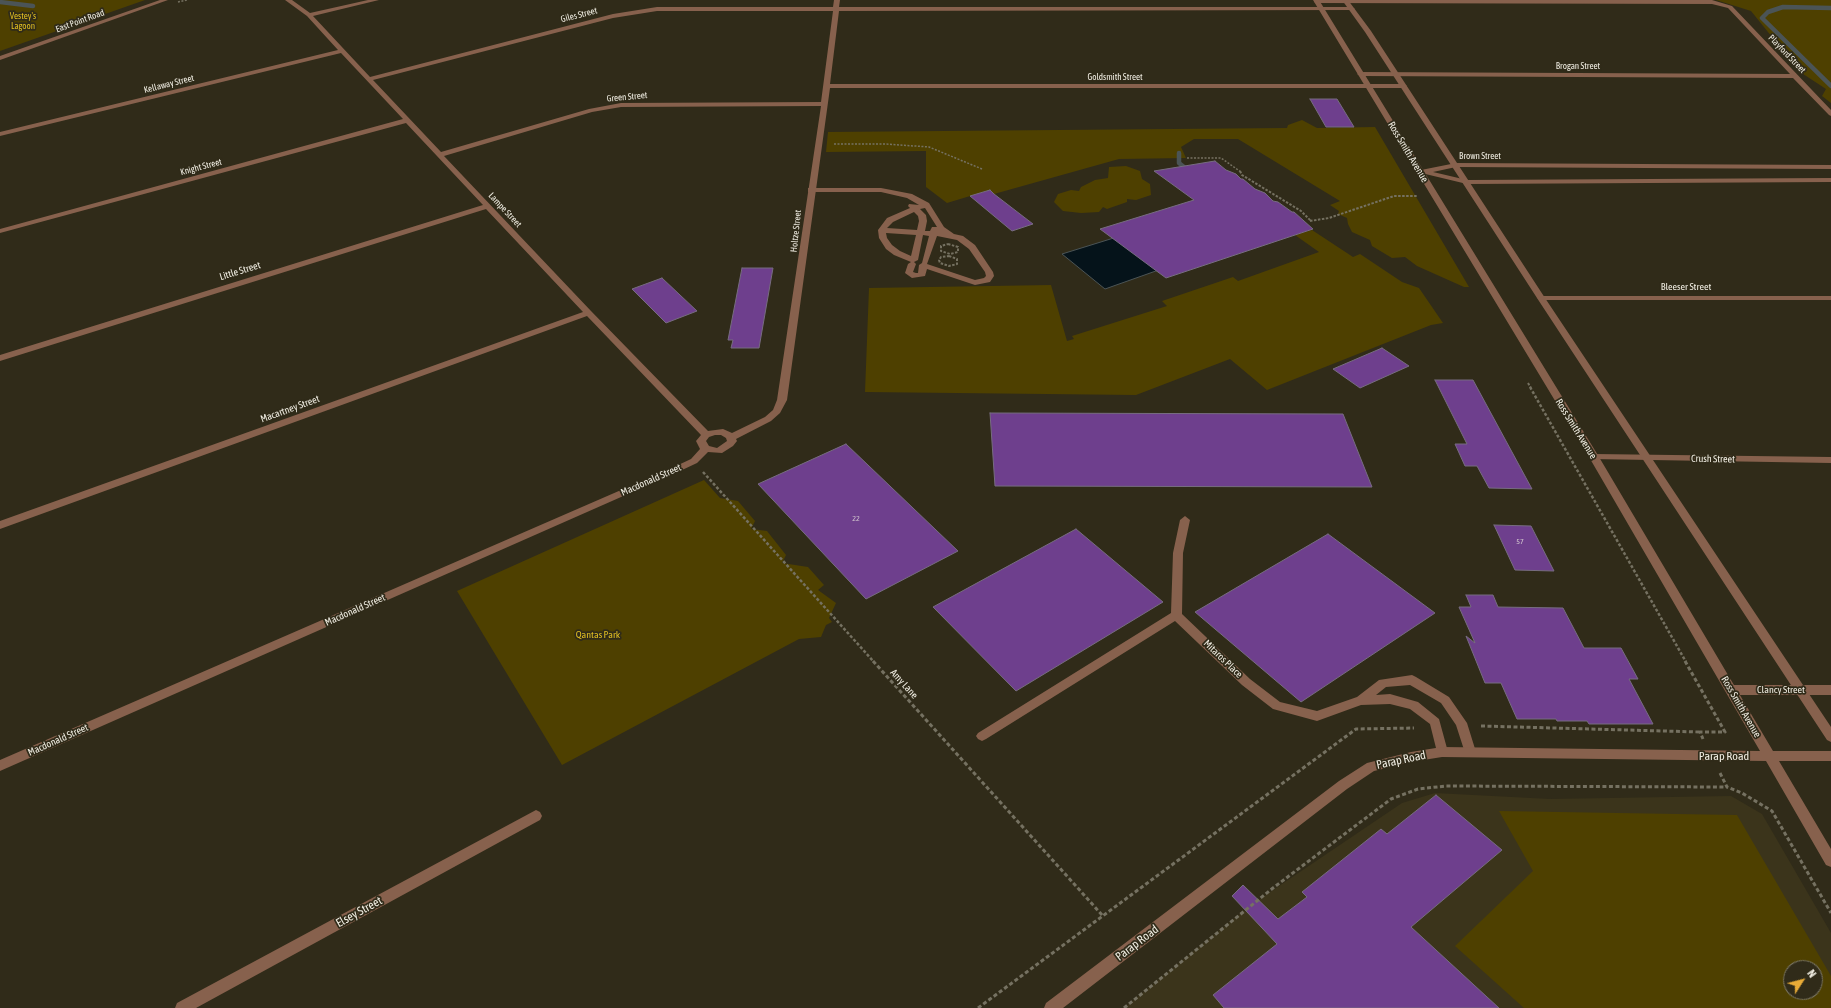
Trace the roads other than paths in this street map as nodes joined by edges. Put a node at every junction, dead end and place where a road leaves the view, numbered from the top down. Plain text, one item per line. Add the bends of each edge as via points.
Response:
1 (165, 0) edge
2 (288, 0) edge
3 (376, 0) edge
4 (837, 0) edge
5 (1316, 1) edge
6 (1346, 1) edge
7 (836, 9) junction
8 (1321, 9) junction
9 (1352, 9) junction
10 (309, 15) junction
11 (342, 51) junction
12 (0, 58) edge
13 (1360, 74) junction
14 (1396, 74) junction
15 (1795, 76) junction
16 (369, 78) junction
17 (827, 86) junction
18 (1368, 86) junction
19 (1404, 86) junction
20 (823, 104) junction
21 (1831, 114) edge
22 (408, 120) junction
23 (0, 134) edge
24 (439, 155) junction
25 (1456, 165) junction
26 (1831, 167) edge
27 (1421, 172) junction
28 (1831, 180) edge
29 (1467, 182) junction
30 (811, 190) junction
31 (901, 195) junction
32 (926, 205) junction
33 (488, 206) junction
34 (916, 208) junction
35 (936, 219) junction
36 (882, 230) junction
37 (0, 231) edge
38 (920, 233) junction
39 (954, 236) junction
40 (932, 238) junction
41 (913, 261) junction
42 (924, 264) junction
43 (1541, 298) junction
44 (1831, 298) edge
45 (588, 313) junction
46 (0, 358) edge
47 (706, 435) junction
48 (731, 438) junction
49 (706, 449) junction
50 (1594, 457) junction
51 (1647, 458) junction
52 (1831, 460) edge
53 (1185, 520) dead end
54 (0, 525) edge
55 (1176, 615) junction
56 (1732, 690) junction
57 (1799, 690) junction
58 (1831, 690) edge
59 (1361, 700) junction
60 (982, 736) dead end
61 (1831, 737) edge
62 (1442, 752) junction
63 (1470, 752) junction
64 (1770, 756) junction
65 (1831, 756) edge
66 (0, 766) edge
67 (536, 816) dead end
68 (1831, 861) edge
69 (182, 1008) edge
70 (1051, 1008) edge

1 - 12 street, East Point Road
2 - 10 street, Lampe Street
3 - 10 street
4 - 7 street, Holtze Street
5 - 6 street
5 - 8 street, Ross Smith Avenue
6 - 9 street
6 - 15 street, Playford Street via 1712,2 1730,7
7 - 8 street, Giles Street
7 - 16 street, Giles Street via 673,8 634,11
7 - 17 street, Holtze Street
8 - 9 street, Giles Street
8 - 13 street, Ross Smith Avenue
9 - 14 street
10 - 11 street, Lampe Street
11 - 16 street, Lampe Street
11 - 23 street, Kellaway Street
13 - 14 street, Brogan Street
13 - 18 street, Ross Smith Avenue
14 - 15 street, Brogan Street
14 - 19 street
15 - 21 street, Playford Street
16 - 22 street, Lampe Street
17 - 18 street, Goldsmith Street
17 - 20 street, Holtze Street
18 - 19 street, Goldsmith Street
18 - 27 street, Ross Smith Avenue
19 - 25 street
20 - 24 street, Green Street via 621,104 591,110
20 - 30 street, Holtze Street
22 - 24 street, Lampe Street
22 - 37 street, Knight Street
24 - 33 street, Lampe Street
25 - 26 street, Brown Street
25 - 27 street, Brown Street
25 - 29 street
27 - 29 street
27 - 50 street, Ross Smith Avenue
28 - 29 street
29 - 43 street
30 - 31 street via 881,190
30 - 48 street, Holtze Street via 782,400 777,411 768,419
31 - 32 street
31 - 34 street
32 - 34 street
32 - 35 street
33 - 45 street, Lampe Street
33 - 46 street, Little Street
34 - 36 street via 890,220
34 - 38 street via 922,218
35 - 39 street via 944,230
35 - 40 street
36 - 38 street
36 - 41 street via 889,248
38 - 40 street
38 - 41 street
39 - 40 street
39 - 42 street via 972,247 991,274 990,278 975,283
40 - 42 street
41 - 42 street via 920,259
41 - 42 street via 909,273 915,276 922,274
43 - 44 street, Bleeser Street
43 - 51 street
45 - 47 street, Lampe Street
45 - 54 street, Macartney Street
47 - 48 street via 723,432
47 - 49 street via 701,441
48 - 49 street via 730,444 724,449
49 - 66 street, Macdonald Street via 694,461
50 - 51 street, Crush Street
50 - 56 street, Ross Smith Avenue
51 - 52 street, Crush Street
51 - 57 street
53 - 55 street via 1178,553
55 - 59 street, Mitaros Place via 1246,682 1277,706 1316,716
55 - 60 street
56 - 57 street, Clancy Street
56 - 64 street, Ross Smith Avenue
57 - 58 street, Clancy Street
57 - 61 street
59 - 62 street, Mitaros Place via 1390,700 1414,705 1434,722
59 - 63 street, Mitaros Place via 1383,683 1412,680 1445,700 1461,723
62 - 63 street, Parap Road
62 - 70 street, Parap Road via 1411,756 1371,767 1354,778
63 - 64 street, Parap Road
64 - 65 street, Parap Road
64 - 68 street, Ross Smith Avenue
67 - 69 street, Elsey Street

